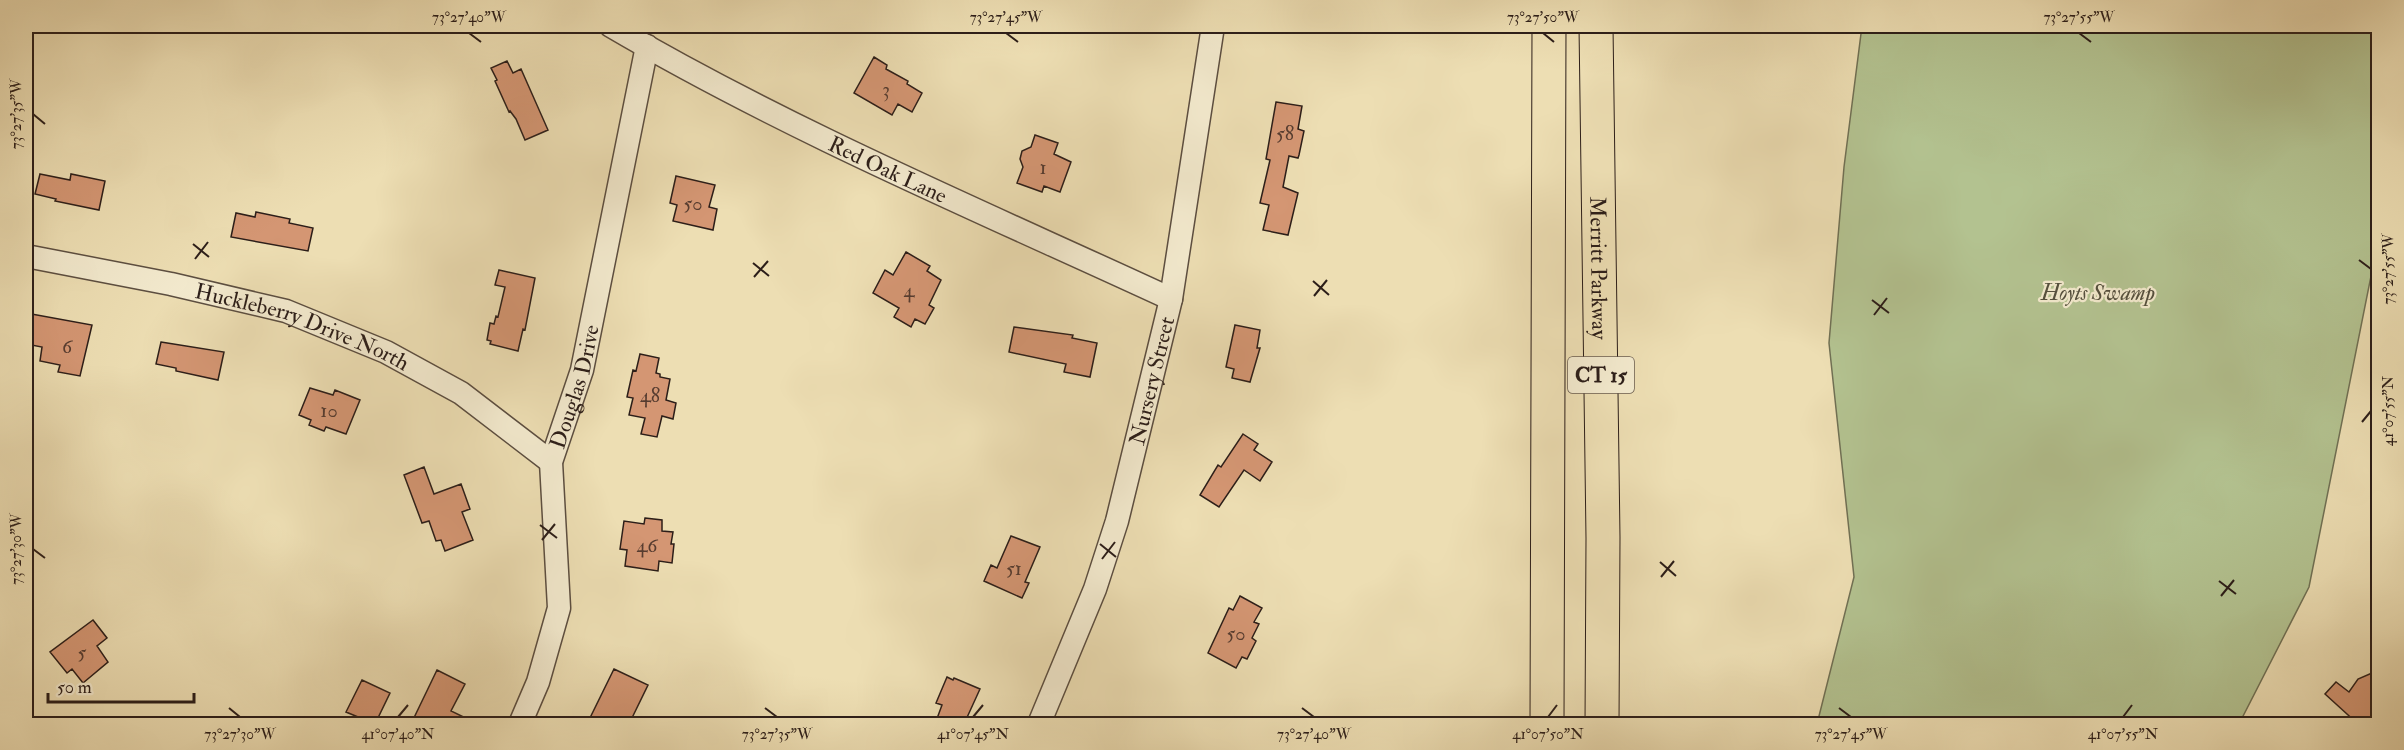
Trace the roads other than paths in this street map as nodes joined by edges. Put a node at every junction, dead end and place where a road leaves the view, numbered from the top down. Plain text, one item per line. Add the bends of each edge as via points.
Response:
1 (611, 26) edge
2 (1213, 26) edge
3 (1549, 26) edge
4 (1596, 26) edge
5 (647, 46) junction
6 (26, 256) edge
7 (1171, 299) junction
8 (551, 462) junction
9 (520, 724) edge
10 (1039, 724) edge
11 (1548, 724) edge
12 (1602, 724) edge

1 - 5 street, Red Oak Lane
2 - 7 street, Nursery Street
3 - 11 highway, CT 15
4 - 12 highway, Merritt Parkway / CT 15
5 - 7 street, Red Oak Lane via 816,135
5 - 8 street, Douglas Drive via 582,370
6 - 8 street, Huckleberry Drive North via 286,311 386,352 461,393
7 - 10 street, Nursery Street via 1117,521 1095,589
8 - 9 street, Douglas Drive via 559,608 538,682

